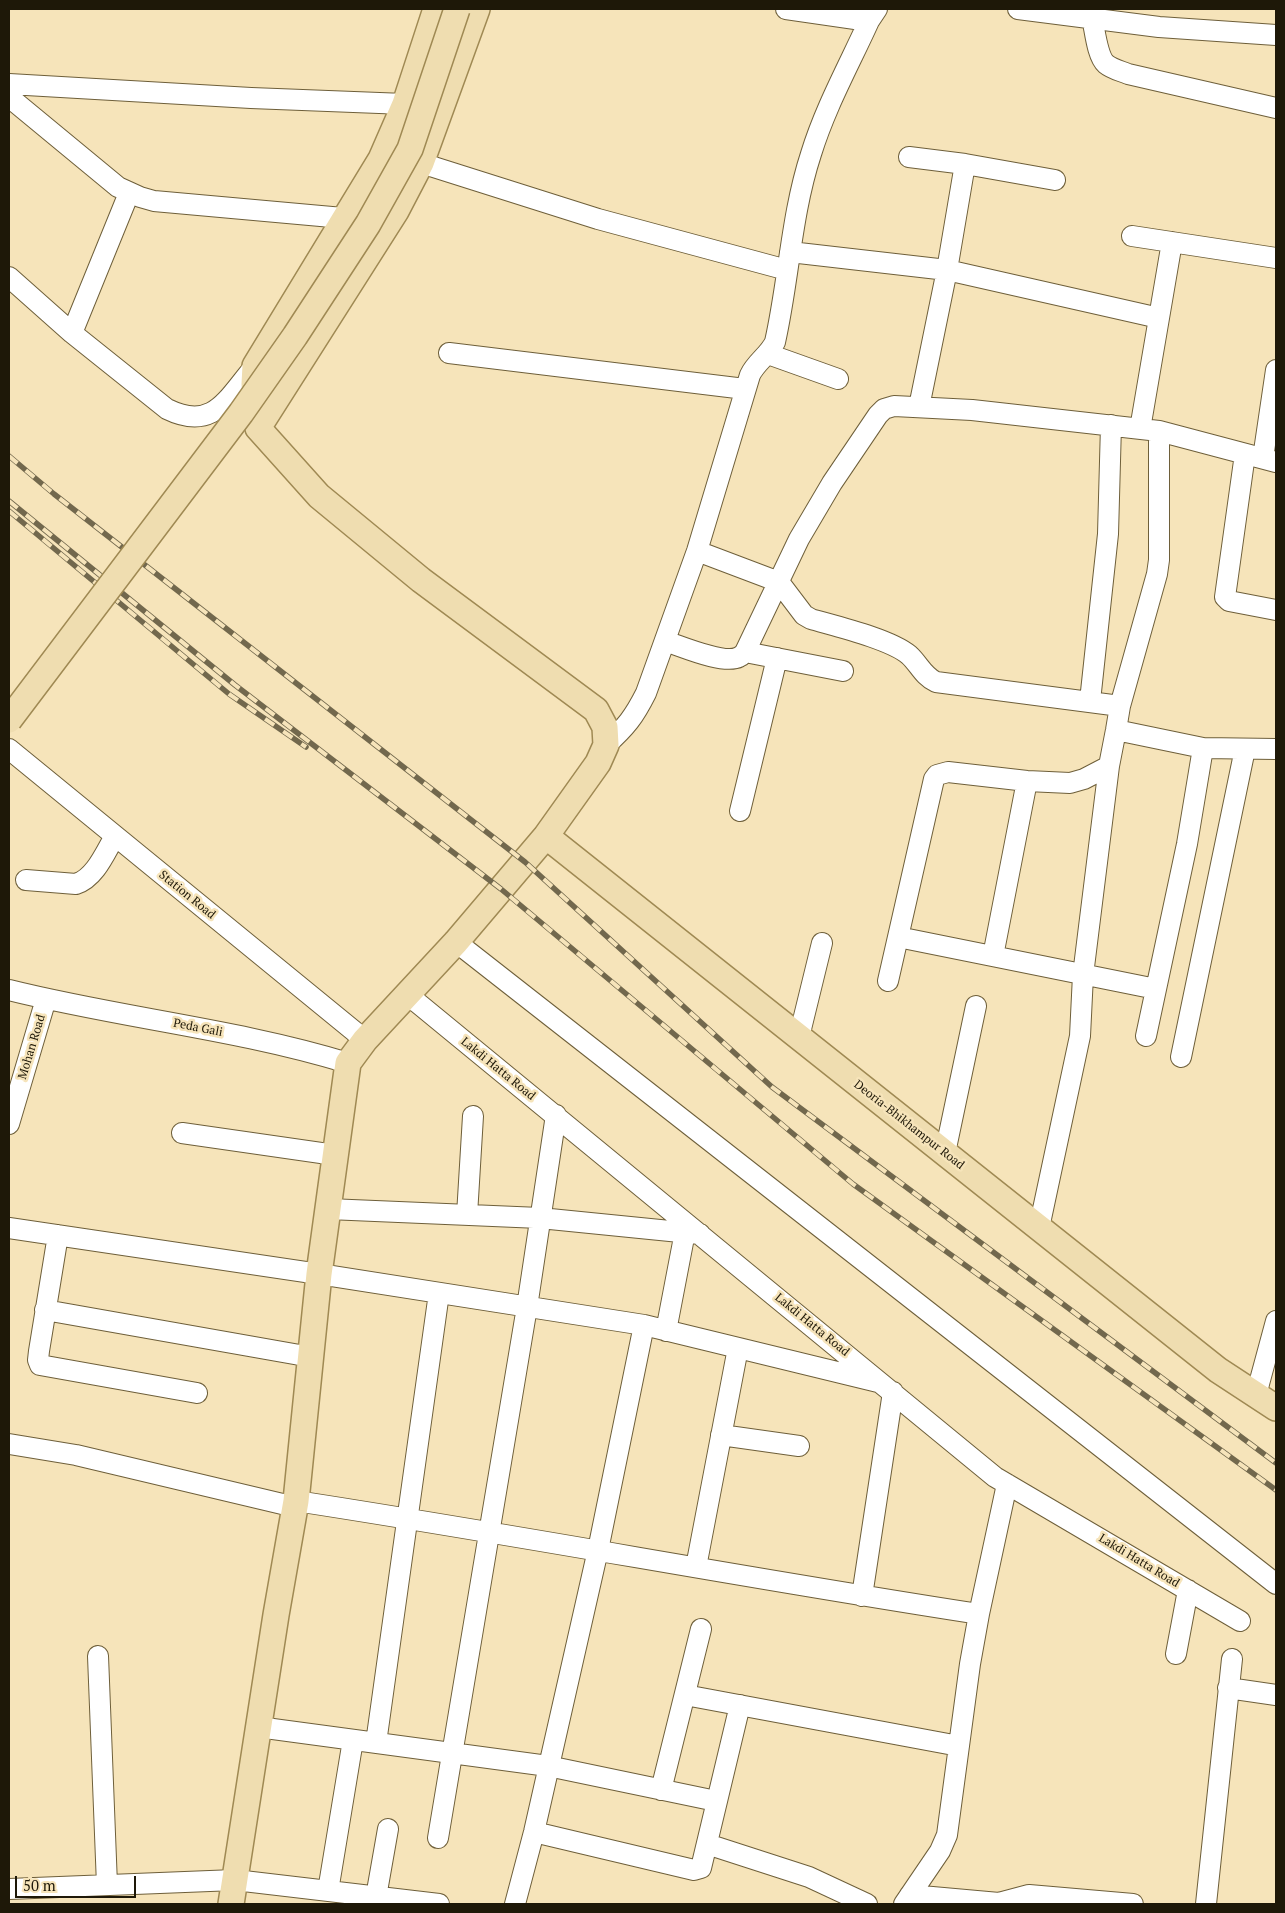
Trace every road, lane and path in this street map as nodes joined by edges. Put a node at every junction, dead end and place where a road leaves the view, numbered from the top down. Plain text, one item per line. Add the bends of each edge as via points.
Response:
1 (436, 9) edge
2 (457, 9) edge
3 (477, 9) edge
4 (786, 9) edge
5 (1018, 9) edge
6 (873, 15) edge
7 (1146, 17) edge
8 (1092, 18) junction
9 (1276, 35) edge
10 (9, 84) edge
11 (9, 97) edge
12 (405, 104) junction
13 (1276, 108) edge
14 (908, 157) dead end
15 (421, 163) junction
16 (966, 164) junction
17 (1056, 180) dead end
18 (129, 193) junction
19 (343, 218) junction
20 (1132, 236) dead end
21 (1172, 242) junction
22 (1276, 258) edge
23 (788, 261) junction
24 (947, 270) junction
25 (9, 277) edge
26 (1159, 318) junction
27 (72, 333) junction
28 (449, 353) dead end
29 (768, 354) junction
30 (255, 366) junction
31 (1276, 370) edge
32 (838, 378) dead end
33 (745, 389) junction
34 (919, 408) junction
35 (1111, 425) junction
36 (258, 428) junction
37 (1149, 430) junction
38 (1262, 458) edge
39 (697, 551) junction
40 (779, 582) junction
41 (1276, 610) edge
42 (665, 640) junction
43 (745, 652) junction
44 (777, 658) junction
45 (843, 671) dead end
46 (1090, 701) junction
47 (1120, 706) junction
48 (9, 720) edge
49 (1116, 730) junction
50 (606, 745) junction
51 (1203, 748) junction
52 (1245, 749) junction
53 (1276, 749) edge
54 (9, 750) edge
55 (1109, 766) junction
56 (1027, 781) junction
57 (740, 811) dead end
58 (115, 836) junction
59 (546, 836) junction
60 (26, 880) dead end
61 (898, 937) junction
62 (456, 942) junction
63 (822, 943) dead end
64 (994, 956) junction
65 (1083, 975) junction
66 (888, 981) dead end
67 (1156, 989) junction
68 (9, 990) edge
69 (408, 995) junction
70 (46, 999) junction
71 (976, 1006) dead end
72 (1146, 1036) dead end
73 (798, 1037) junction
74 (365, 1040) junction
75 (1182, 1057) dead end
76 (348, 1064) junction
77 (17, 1065) edge
78 (472, 1116) dead end
79 (556, 1116) junction
80 (9, 1124) edge
81 (182, 1133) dead end
82 (945, 1153) junction
83 (335, 1156) junction
84 (328, 1209) junction
85 (467, 1215) junction
86 (540, 1218) junction
87 (9, 1228) edge
88 (1039, 1228) junction
89 (693, 1233) junction
90 (58, 1235) junction
91 (319, 1274) junction
92 (439, 1293) junction
93 (527, 1307) junction
94 (45, 1310) junction
95 (1276, 1321) edge
96 (644, 1325) junction
97 (666, 1331) junction
98 (738, 1348) junction
99 (311, 1357) junction
100 (888, 1387) junction
101 (197, 1393) dead end
102 (1266, 1401) edge
103 (721, 1435) junction
104 (9, 1444) edge
105 (798, 1446) dead end
106 (1007, 1484) junction
107 (296, 1504) junction
108 (408, 1518) junction
109 (488, 1531) junction
110 (598, 1550) junction
111 (696, 1567) junction
112 (1276, 1584) edge
113 (1188, 1590) junction
114 (862, 1596) junction
115 (978, 1614) junction
116 (1240, 1621) dead end
117 (701, 1629) dead end
118 (1176, 1654) dead end
119 (98, 1656) dead end
120 (1232, 1659) dead end
121 (1228, 1688) junction
122 (685, 1694) junction
123 (1276, 1695) edge
124 (740, 1705) junction
125 (258, 1727) junction
126 (353, 1740) junction
127 (376, 1743) junction
128 (959, 1746) junction
129 (451, 1753) junction
130 (548, 1766) junction
131 (662, 1790) junction
132 (716, 1801) junction
133 (388, 1829) dead end
134 (534, 1832) junction
135 (438, 1838) dead end
136 (707, 1844) junction
137 (235, 1880) junction
138 (107, 1885) junction
139 (9, 1889) edge
140 (328, 1891) junction
141 (366, 1899) edge
142 (907, 1900) edge
143 (1075, 1902) edge
144 (1010, 1903) edge
145 (231, 1904) edge
146 (439, 1904) edge
147 (515, 1904) edge
148 (868, 1904) edge
149 (1133, 1904) edge
150 (1206, 1904) edge

1 - 12 main road
2 - 48 main road, bridge via 410,149 368,224 241,413
3 - 15 main road
4 - 6 street
5 - 8 street
6 - 23 street via 830,104 811,154
7 - 8 street
7 - 9 street
8 - 13 street via 1101,56 1105,64 1116,70
10 - 12 street
11 - 18 street
12 - 19 main road via 381,159
14 - 16 street
15 - 23 street via 598,220
15 - 36 main road via 396,211
16 - 17 street
16 - 24 street
18 - 19 street via 154,201
18 - 27 street
19 - 30 main road
20 - 21 street
21 - 22 street
21 - 26 street
23 - 24 street
23 - 29 street via 775,342
24 - 26 street
24 - 34 street
25 - 27 street
26 - 37 street
27 - 30 street via 180,416 205,416 217,410
28 - 33 street
29 - 32 street
29 - 33 street via 755,366
30 - 36 main road
31 - 38 street
33 - 39 street
34 - 35 street via 972,410
34 - 40 street via 894,406 878,415 832,483 799,539
35 - 37 street
35 - 46 street via 1108,534
36 - 50 main road via 319,496 421,580 596,710 604,727
37 - 38 street
37 - 47 street via 1159,560
38 - 41 street via 1225,597 1229,601
39 - 40 street
39 - 42 street
40 - 43 street
40 - 46 street via 804,615 875,638 898,649 908,655 927,678 936,682
42 - 43 street via 730,659
42 - 50 street via 636,713
43 - 44 street
44 - 45 street
44 - 57 street
46 - 47 street
47 - 49 street
49 - 51 street
49 - 55 street
50 - 59 main road via 598,763
51 - 52 street
51 - 67 street
52 - 53 street
52 - 75 street
54 - 58 street, Station Road
55 - 56 street via 1076,782
55 - 65 street
56 - 61 street via 948,772 936,775
56 - 64 street
58 - 60 street via 91,875 83,881 76,884
58 - 74 street, Station Road
59 - 62 main road
59 - 73 main road, Deoria-Bhikhampur Road
61 - 64 street
61 - 66 street
62 - 69 main road
62 - 112 street
63 - 73 street
64 - 65 street
65 - 67 street
65 - 88 street via 1080,1036
67 - 72 street
68 - 70 street, Peda Gali
69 - 74 main road
69 - 79 street, Lakdi Hatta Road
70 - 76 street, Peda Gali via 254,1038
70 - 77 street, Mohan Road
71 - 82 street
73 - 82 main road, Deoria-Bhikhampur Road
74 - 76 main road
76 - 83 main road
77 - 80 street, Mohan Road
78 - 85 street
79 - 86 street
79 - 89 street, Lakdi Hatta Road
81 - 83 street
82 - 88 main road, Deoria-Bhikhampur Road
83 - 84 main road
84 - 85 street
84 - 91 main road
85 - 86 street
86 - 89 street
86 - 93 street
87 - 90 street
88 - 102 main road, Deoria-Bhikhampur Road via 1218,1370
89 - 97 street
89 - 100 street, Lakdi Hatta Road
90 - 91 street
90 - 94 street
91 - 92 street
91 - 99 main road
92 - 93 street
92 - 108 street
93 - 96 street
93 - 109 street
94 - 99 street
94 - 101 street via 40,1365
95 - 102 street
96 - 97 street
96 - 110 street
97 - 98 street
98 - 100 street
98 - 103 street
99 - 107 main road
100 - 106 street, Lakdi Hatta Road
100 - 114 street
103 - 105 street
103 - 111 street
104 - 107 street via 76,1455
106 - 113 street, Lakdi Hatta Road
106 - 115 street
107 - 108 street
107 - 125 main road
108 - 109 street
108 - 127 street
109 - 110 street
109 - 129 street
110 - 111 street
110 - 130 street
111 - 114 street
113 - 116 street, Lakdi Hatta Road
113 - 118 street
114 - 115 street
115 - 128 street
117 - 122 street
119 - 138 street
120 - 121 street
121 - 123 street
121 - 150 street
122 - 124 street
122 - 131 street
124 - 128 street
124 - 132 street
125 - 126 street
125 - 137 main road
126 - 127 street
126 - 140 street
127 - 129 street
128 - 142 street via 947,1834 940,1851
129 - 130 street
129 - 135 street
130 - 131 street
130 - 134 street
131 - 132 street
132 - 136 street
133 - 141 street
134 - 136 street via 694,1870 701,1868
134 - 147 street
136 - 148 street via 809,1877
137 - 138 street
137 - 140 street
137 - 145 main road
138 - 139 street
140 - 141 street
141 - 146 street
142 - 144 street
143 - 144 street via 1029,1895
143 - 149 street

